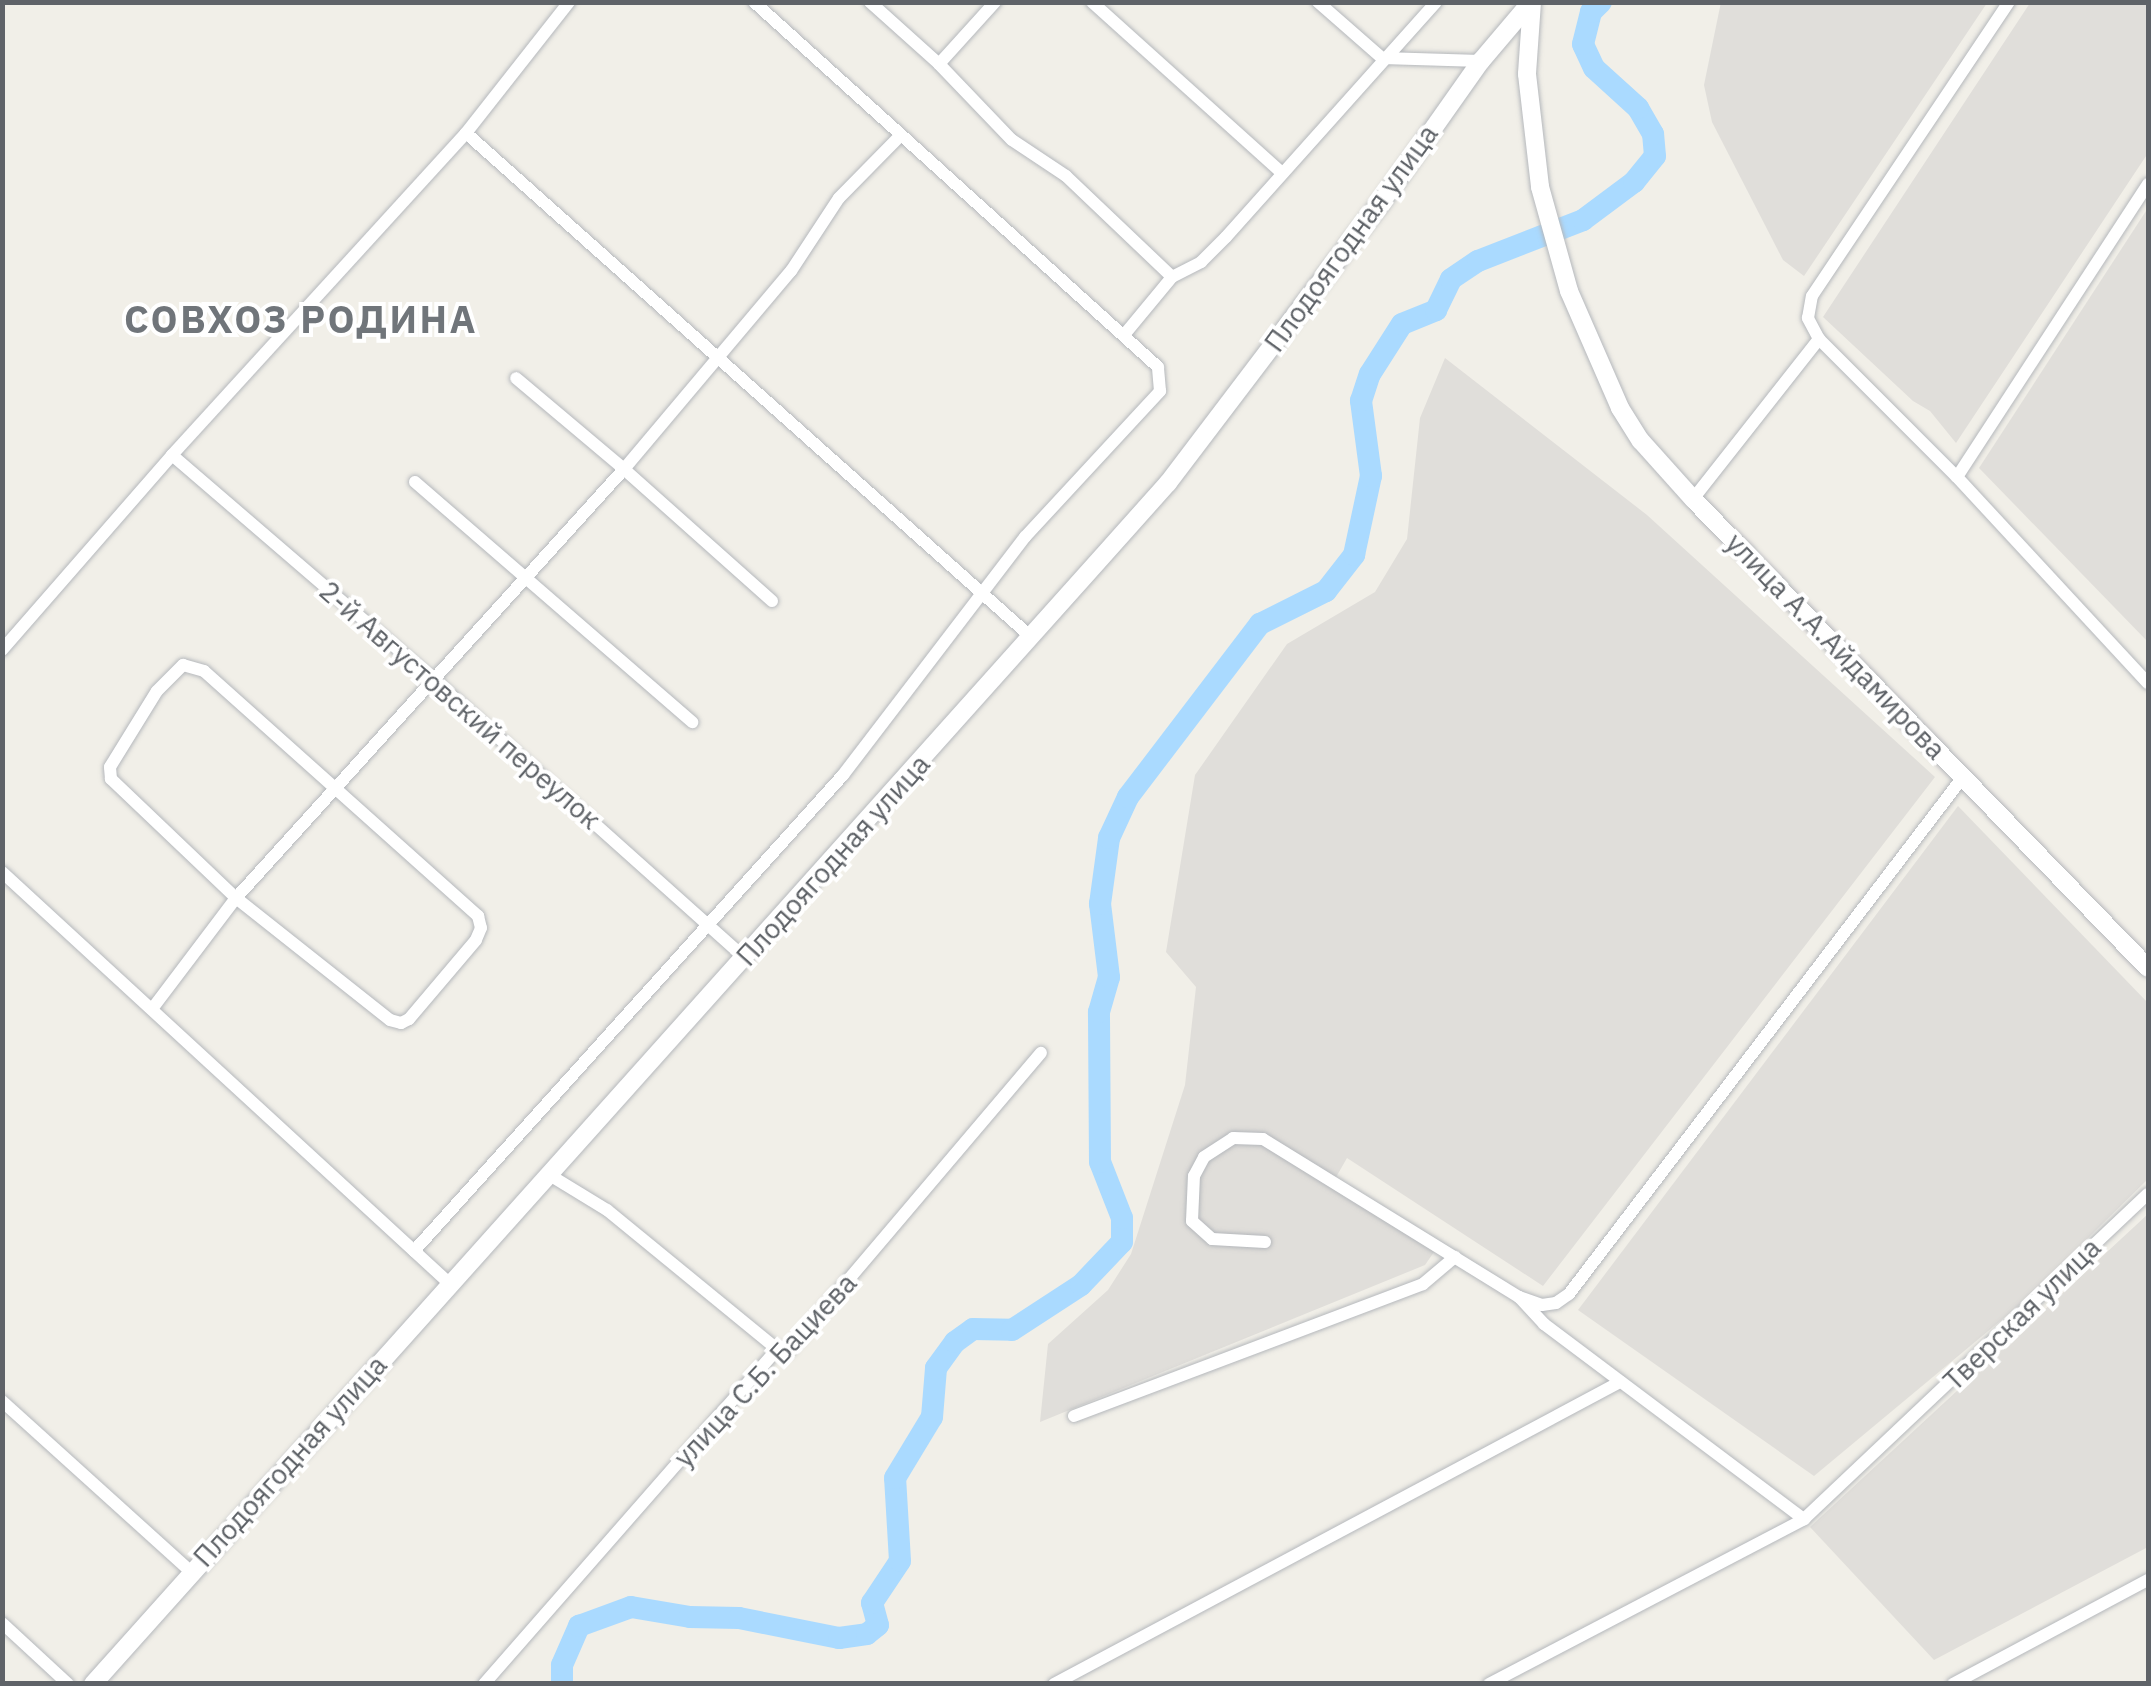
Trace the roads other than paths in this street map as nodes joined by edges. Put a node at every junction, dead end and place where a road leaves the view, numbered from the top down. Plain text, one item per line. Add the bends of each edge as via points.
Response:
1 (568, 2) edge
2 (754, 2) edge
3 (870, 2) edge
4 (994, 2) edge
5 (1092, 2) edge
6 (1318, 2) edge
7 (1436, 2) edge
8 (1531, 2) edge
9 (2009, 2) edge
10 (1382, 58) junction
11 (1481, 61) junction
12 (939, 64) junction
13 (466, 133) junction
14 (901, 135) junction
15 (1282, 173) junction
16 (2148, 184) edge
17 (1172, 276) junction
18 (1124, 336) junction
19 (1819, 339) junction
20 (717, 356) junction
21 (516, 378) dead end
22 (172, 455) junction
23 (624, 469) junction
24 (1956, 477) junction
25 (416, 482) dead end
26 (1692, 499) junction
27 (528, 576) junction
28 (982, 591) junction
29 (772, 601) dead end
30 (1032, 636) junction
31 (2, 650) edge
32 (434, 680) junction
33 (2148, 683) edge
34 (692, 722) dead end
35 (1963, 777) junction
36 (335, 788) junction
37 (2, 872) edge
38 (236, 898) junction
39 (707, 922) junction
40 (745, 958) junction
41 (2148, 968) edge
42 (152, 1009) junction
43 (1042, 1053) dead end
44 (548, 1174) junction
45 (2148, 1194) edge
46 (1264, 1242) dead end
47 (414, 1251) junction
48 (1455, 1258) junction
49 (450, 1284) junction
50 (1519, 1297) junction
51 (777, 1349) junction
52 (1620, 1382) junction
53 (2, 1401) edge
54 (1074, 1416) dead end
55 (1804, 1520) junction
56 (191, 1572) junction
57 (2148, 1580) edge
58 (2, 1623) edge
59 (68, 1684) edge
60 (93, 1684) edge
61 (484, 1684) edge
62 (1054, 1684) edge
63 (1489, 1684) edge
64 (1952, 1684) edge

1 - 13 street
2 - 14 street
3 - 12 street
4 - 12 street
5 - 15 street
6 - 10 street
7 - 10 street
8 - 11 street, Плодоягодная улица
8 - 26 street, улица А.А.Айдамирова via 1527,74 1540,188 1568,291 1620,408
9 - 19 street via 1812,296 1808,318
10 - 11 street
10 - 15 street
11 - 30 street, Плодоягодная улица via 1168,482
12 - 17 street via 1012,140 1066,176
13 - 20 street
13 - 22 street
14 - 18 street
14 - 20 street via 839,198 805,253
15 - 17 street via 1201,262
16 - 24 street
17 - 18 street
18 - 28 street via 1158,367 1160,391
19 - 24 street
19 - 26 street
20 - 23 street
20 - 28 street
21 - 23 street
22 - 31 street
22 - 32 street, 2-й Августовский переулок
23 - 27 street
23 - 29 street
24 - 33 street
25 - 27 street
26 - 35 street, улица А.А.Айдамирова
27 - 32 street
27 - 34 street
28 - 30 street
28 - 39 street via 843,775
30 - 40 street, Плодоягодная улица
32 - 36 street
32 - 39 street, 2-й Августовский переулок
35 - 41 street, улица А.А.Айдамирова
35 - 50 street via 1569,1294 1542,1305
36 - 38 street
36 - 38 street via 204,671 182,664 171,673 109,772
36 - 38 street via 478,916 476,940 409,1020 390,1020
37 - 42 street
38 - 42 street
39 - 40 street, 2-й Августовский переулок
39 - 47 street
40 - 44 street, Плодоягодная улица
42 - 47 street
43 - 51 street, улица С.Б. Бациева via 788,1351
44 - 49 street, Плодоягодная улица
44 - 51 street via 607,1210
45 - 55 street, Тверская улица
46 - 48 street via 1212,1239 1192,1220 1194,1176 1204,1156 1233,1138 1263,1139
47 - 49 street
48 - 50 street
48 - 54 street via 1424,1284
49 - 56 street, Плодоягодная улица
50 - 52 street
51 - 61 street, улица С.Б. Бациева
52 - 55 street
52 - 62 street
53 - 56 street
55 - 63 street, Тверская улица
56 - 60 street, Плодоягодная улица
57 - 64 street
58 - 59 street

